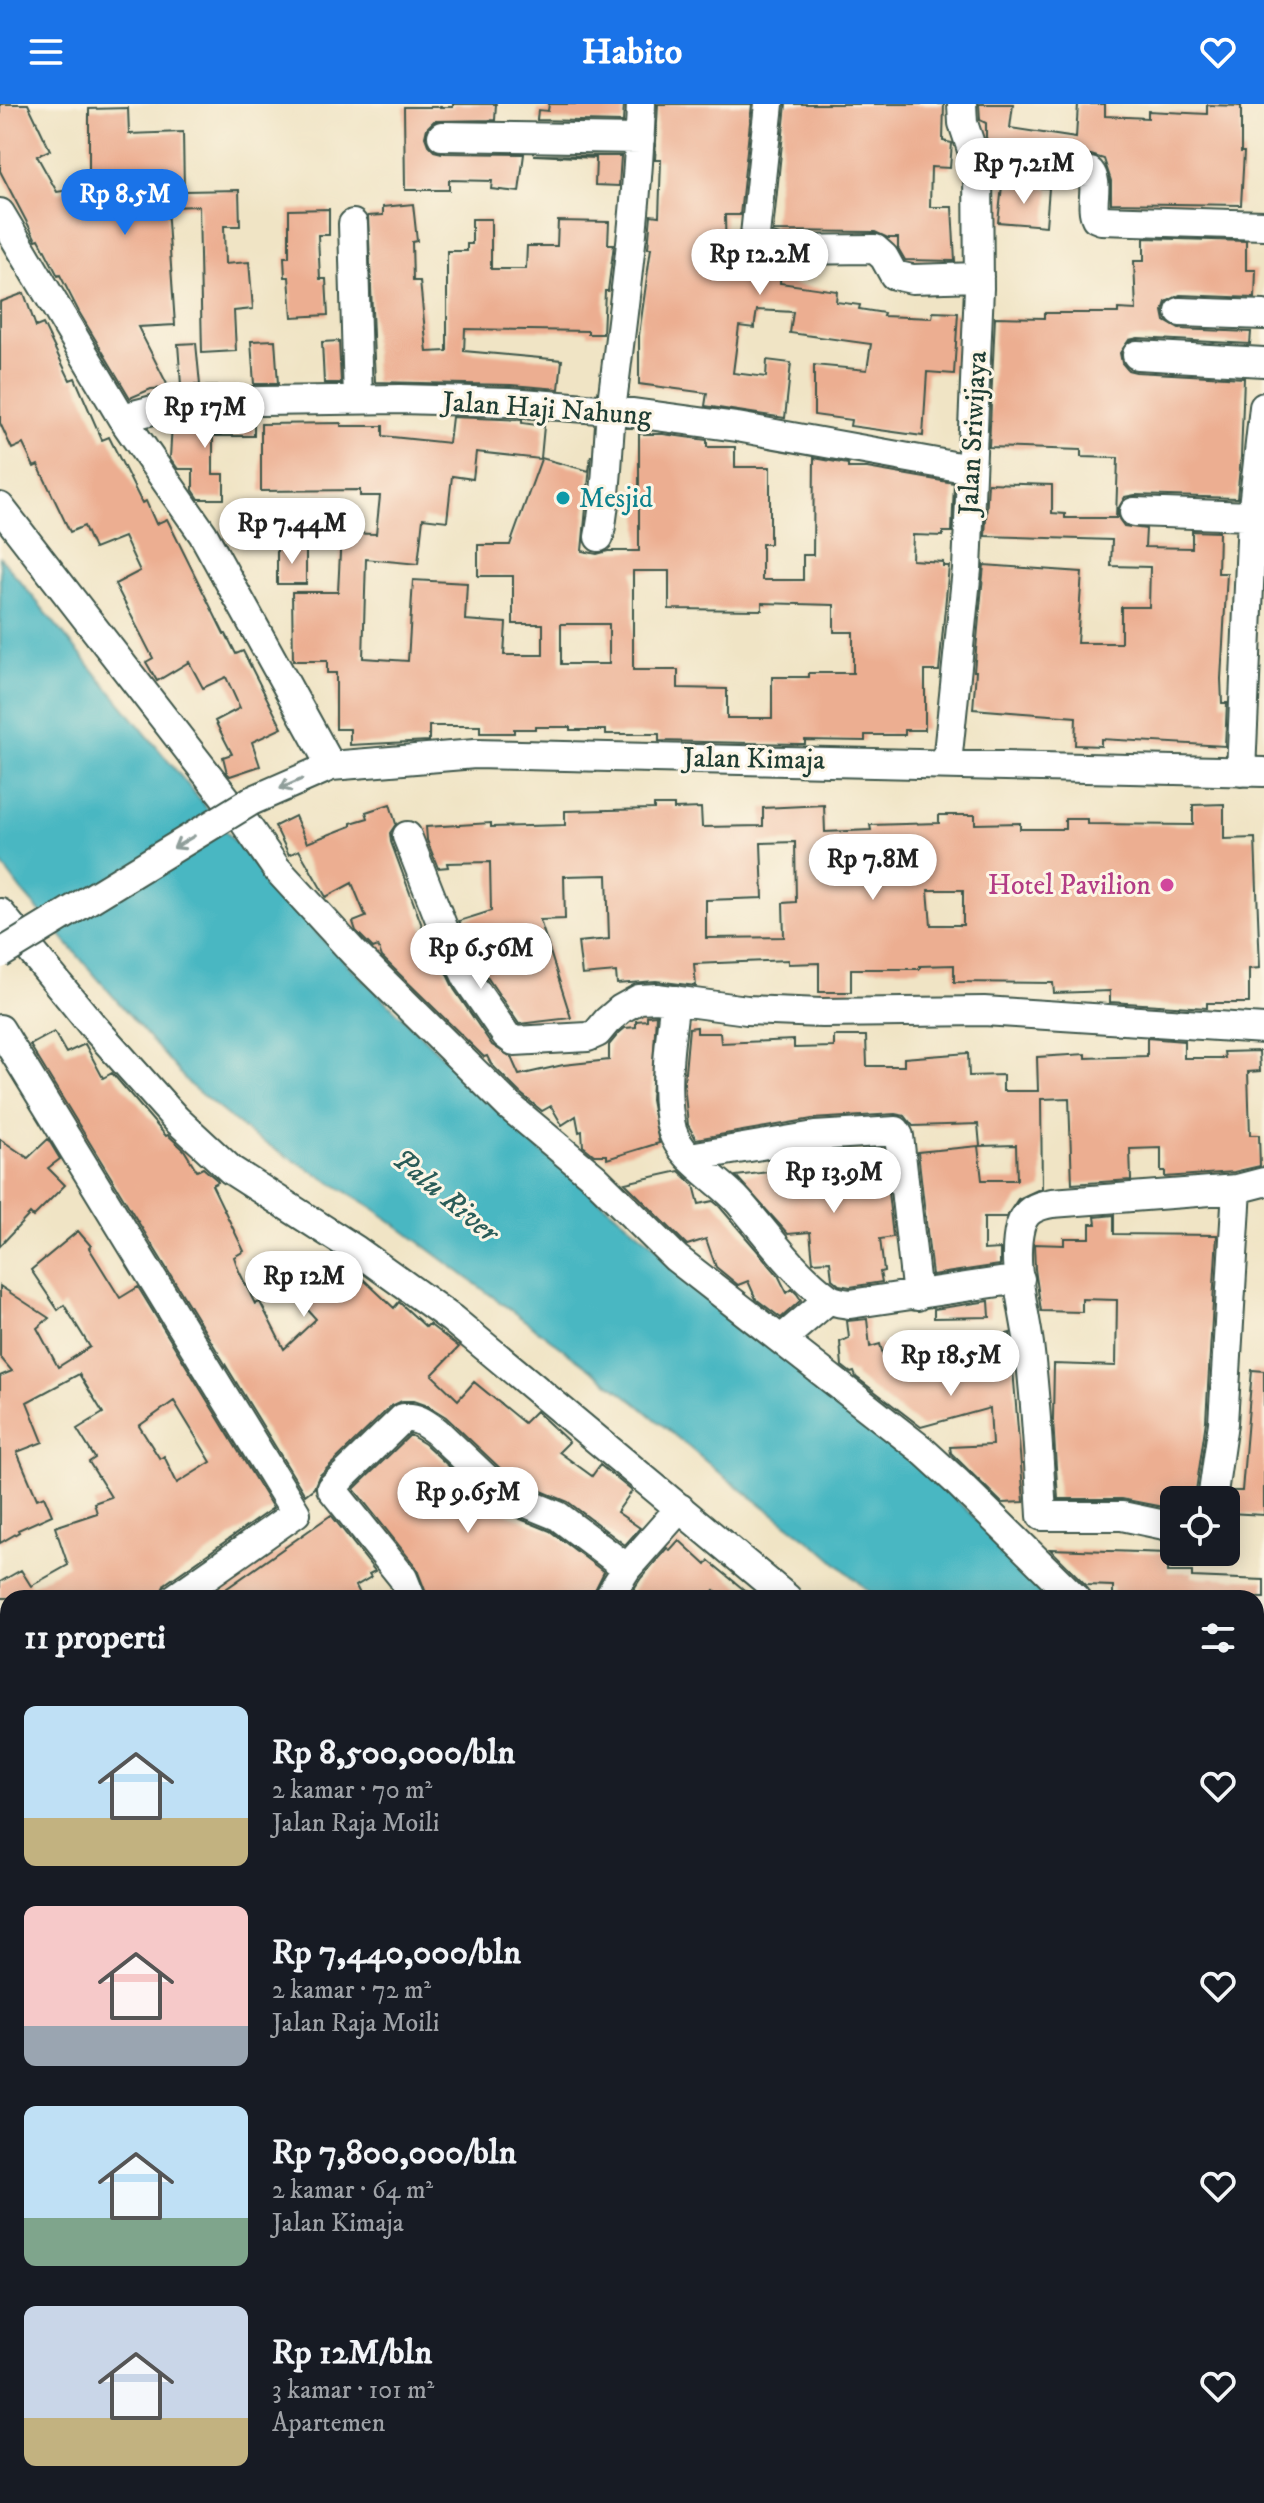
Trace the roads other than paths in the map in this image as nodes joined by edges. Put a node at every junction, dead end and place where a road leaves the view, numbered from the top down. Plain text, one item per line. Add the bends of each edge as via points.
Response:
1 (641, 104) edge
2 (769, 104) edge
3 (962, 104) edge
4 (442, 136) dead end
5 (640, 139) junction
6 (978, 168) junction
7 (0, 213) edge
8 (353, 224) dead end
9 (1264, 225) edge
10 (979, 277) junction
11 (1180, 312) dead end
12 (1264, 315) edge
13 (1137, 355) dead end
14 (1264, 362) edge
15 (358, 399) junction
16 (1264, 407) edge
17 (611, 410) junction
18 (122, 418) junction
19 (970, 469) junction
20 (0, 507) edge
21 (1134, 512) dead end
22 (1256, 534) edge
23 (599, 537) dead end
24 (947, 763) junction
25 (331, 766) junction
26 (1253, 772) edge
27 (407, 836) dead end
28 (0, 913) edge
29 (0, 954) edge
30 (675, 1000) junction
31 (0, 1029) edge
32 (1264, 1029) edge
33 (690, 1157) junction
34 (1251, 1186) edge
35 (1020, 1279) junction
36 (917, 1296) junction
37 (829, 1299) junction
38 (782, 1339) junction
39 (1214, 1486) edge
40 (331, 1488) junction
41 (680, 1508) junction
42 (296, 1513) junction
43 (1042, 1516) junction
44 (994, 1521) junction
45 (1160, 1524) edge
46 (627, 1568) junction
47 (186, 1590) edge
48 (408, 1590) edge
49 (613, 1590) edge
50 (777, 1590) edge
51 (1067, 1590) edge

1 - 5 street
2 - 10 street via 758,245 779,250 875,249 894,275 906,279
3 - 6 street, Jalan Sriwijaya
4 - 5 street
5 - 17 street
6 - 9 street via 1090,172 1093,211 1101,220
6 - 10 street, Jalan Sriwijaya
7 - 18 street
8 - 15 street
10 - 19 street, Jalan Sriwijaya
11 - 12 street
13 - 14 street
15 - 17 street, Jalan Haji Nahung
15 - 18 street, Jalan Haji Nahung via 184,402
16 - 22 street
17 - 19 street, Jalan Haji Nahung
17 - 23 street via 607,497
18 - 25 street via 203,534
19 - 24 street, Jalan Sriwijaya via 967,569
20 - 38 street via 276,868 354,953 509,1106 595,1178 676,1258
21 - 22 street
22 - 26 street
24 - 25 street, Jalan Kimaja via 475,754
24 - 26 street, Jalan Kimaja
25 -> 29 street, Jalan Kimaja, bridge via 251,801
27 - 30 street via 468,980 511,1040 583,1038 639,999
28 - 41 street via 176,1119 231,1170 452,1319
30 - 32 street via 747,1010 984,1011
30 - 33 street via 668,1108 673,1133
31 - 42 street
33 - 36 street via 815,1136 896,1131
33 - 37 street
34 - 35 street via 1033,1207 1020,1228
34 - 39 street
35 - 36 street
35 - 43 street
36 - 37 street via 850,1304
37 - 38 street
38 - 44 street via 921,1449
40 - 42 street
40 - 46 street via 403,1418 417,1419 494,1486 558,1516
40 - 48 street
41 - 46 street
41 - 50 street
42 - 47 street
43 - 44 street
43 - 45 street via 1122,1516
44 - 51 street
46 - 49 street

